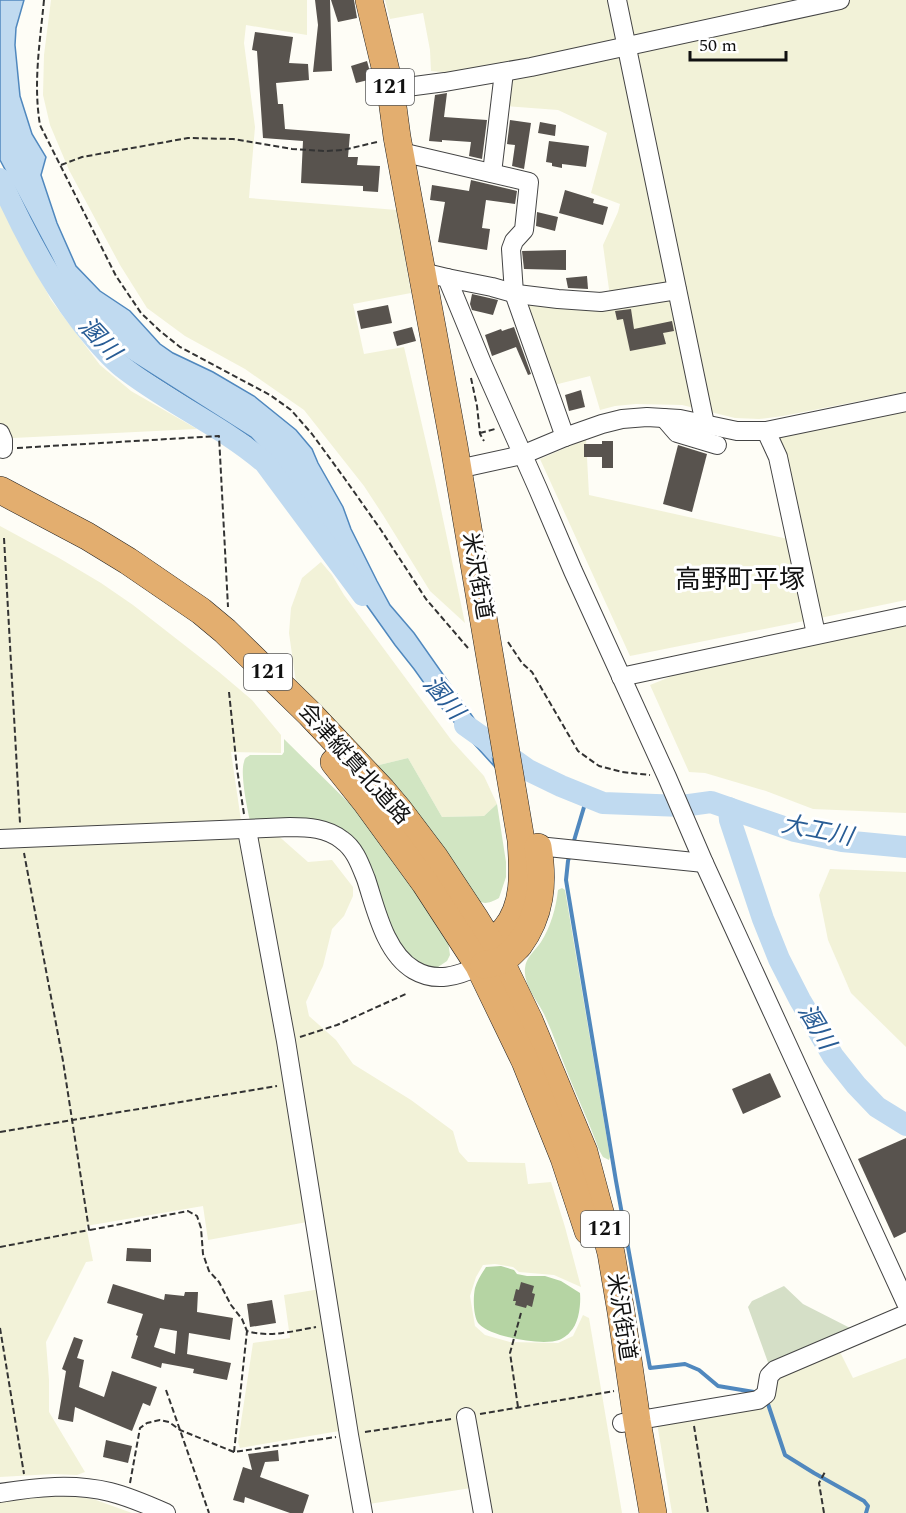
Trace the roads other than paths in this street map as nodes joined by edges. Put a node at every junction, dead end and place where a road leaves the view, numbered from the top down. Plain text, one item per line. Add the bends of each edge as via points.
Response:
1 (369, 0) edge
2 (617, 0) edge
3 (840, 0) edge
4 (627, 46) junction
5 (504, 72) junction
6 (391, 92) junction
7 (401, 155) junction
8 (492, 173) junction
9 (434, 275) junction
10 (677, 290) junction
11 (513, 293) junction
12 (906, 402) edge
13 (664, 418) junction
14 (705, 424) junction
15 (766, 431) junction
16 (565, 437) junction
17 (717, 445) dead end
18 (522, 456) junction
19 (466, 467) junction
20 (0, 490) edge
21 (0, 501) edge
22 (906, 616) edge
23 (816, 634) junction
24 (621, 677) junction
25 (247, 830) junction
26 (0, 839) edge
27 (532, 842) junction
28 (704, 863) junction
29 (480, 944) junction
30 (906, 1304) edge
31 (906, 1314) edge
32 (466, 1417) dead end
33 (629, 1421) junction
34 (0, 1493) edge
35 (139, 1507) edge
36 (166, 1513) edge
37 (363, 1513) edge
38 (483, 1513) edge
39 (638, 1513) edge
40 (653, 1513) edge

1 - 6 highway, 米沢街道 / 121
2 - 4 street
3 - 4 street
4 - 5 street
4 - 10 street
5 - 6 street
5 - 8 street
6 - 7 highway, 米沢街道 / 121
7 - 8 street
7 - 9 highway, 米沢街道 / 121
8 - 11 street via 529,182 524,230 511,249
9 - 11 street
9 - 18 street via 482,363
9 - 19 highway, 米沢街道 / 121
10 - 11 street via 601,302
10 - 14 street
11 - 16 street
12 - 15 street
13 - 14 street
13 - 16 street via 622,419
13 - 17 street via 677,434
14 - 15 street via 737,431
15 - 23 street via 778,457
16 - 18 street
18 - 19 street
18 - 24 street
19 - 27 highway, 米沢街道 / 121
20 - 29 highway, 会津縦貫北道路 / 121 via 128,561 225,631 382,790 435,858
21 - 29 highway, 会津縦貫北道路 / 121 via 121,572 190,622 261,686 353,785 425,883
22 - 23 street
23 - 24 street
24 - 28 street
25 - 26 street
25 - 29 street via 308,828 342,840 361,864 389,944 404,963 425,975 455,976
25 - 37 street via 286,1041
27 - 28 street
27 - 29 highway, 米沢街道 / 121 via 517,910 504,931
28 - 30 street
29 - 33 highway, 米沢街道 / 121 via 564,1158 596,1256
31 - 33 street via 775,1370 769,1376 766,1394 758,1400
32 - 38 street
33 - 39 highway, 米沢街道 / 121
33 - 40 highway, 米沢街道 / 121
34 - 35 street via 73,1486 109,1491
35 - 36 street

